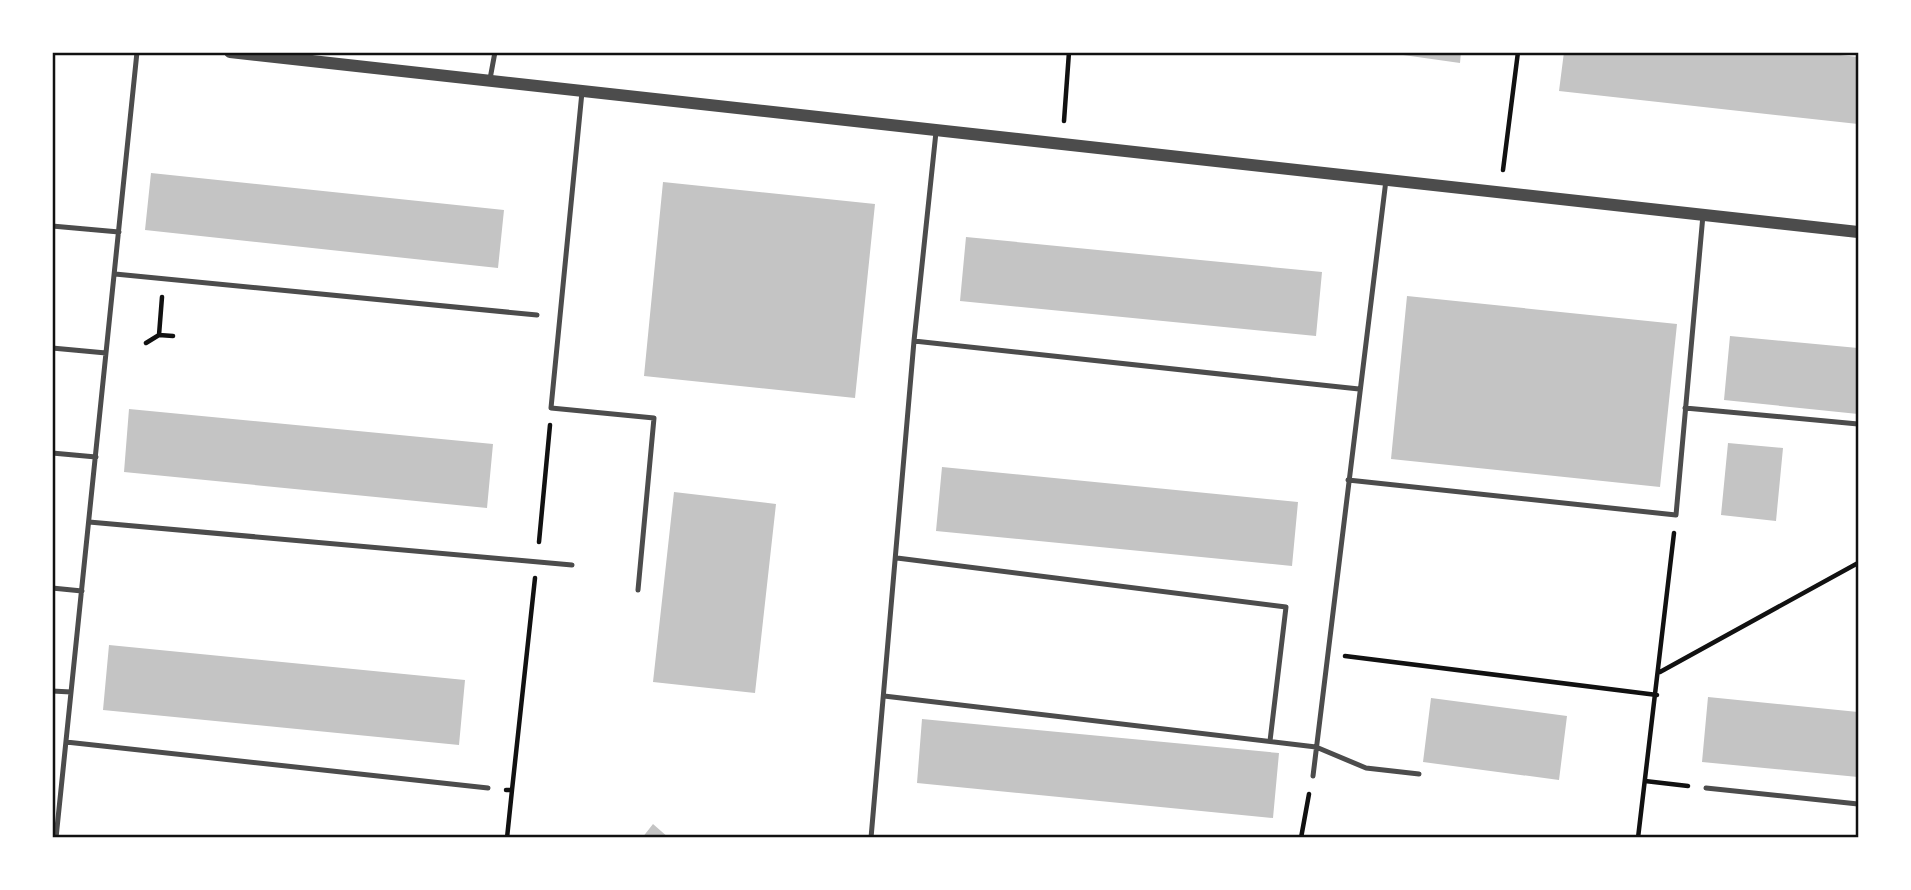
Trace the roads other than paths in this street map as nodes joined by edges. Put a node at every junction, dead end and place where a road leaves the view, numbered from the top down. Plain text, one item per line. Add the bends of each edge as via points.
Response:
1 (137, 52) edge
2 (230, 52) edge
3 (495, 52) edge
4 (489, 82) junction
5 (582, 92) junction
6 (936, 132) junction
7 (1385, 180) junction
8 (1703, 215) junction
9 (52, 226) edge
10 (119, 232) junction
11 (1858, 232) edge
12 (115, 274) junction
13 (537, 315) dead end
14 (914, 341) junction
15 (52, 348) edge
16 (106, 353) junction
17 (1359, 388) junction
18 (1685, 408) junction
19 (1858, 424) edge
20 (52, 453) edge
21 (96, 457) junction
22 (1348, 481) junction
23 (89, 522) junction
24 (897, 558) junction
25 (572, 565) dead end
26 (52, 588) edge
27 (638, 590) dead end
28 (82, 591) junction
29 (52, 691) edge
30 (71, 692) junction
31 (884, 696) junction
32 (1269, 741) junction
33 (66, 742) junction
34 (1316, 747) junction
35 (1419, 775) dead end
36 (1313, 776) road end
37 (488, 788) road end
38 (1706, 788) road end
39 (1858, 804) edge
40 (56, 838) edge
41 (872, 838) edge

1 - 10 lane
2 - 4 street
3 - 4 lane
4 - 5 street
5 - 6 street
5 - 27 lane via 551,408 654,418
6 - 7 street
6 - 14 lane
7 - 8 street
7 - 17 lane
8 - 11 street
8 - 18 lane
9 - 10 lane
10 - 12 lane
12 - 13 lane
12 - 16 lane
14 - 17 lane
14 - 24 lane
15 - 16 lane
16 - 21 lane
17 - 22 lane
18 - 19 lane
18 - 22 lane via 1676,515
20 - 21 lane
21 - 23 lane
22 - 34 lane
23 - 25 lane
23 - 28 lane
24 - 31 lane
24 - 32 lane via 1286,607
26 - 28 lane
28 - 30 lane
29 - 30 lane
30 - 33 lane
31 - 32 lane
31 - 41 lane
32 - 34 lane
33 - 37 lane
33 - 40 lane
34 - 35 lane via 1366,768
34 - 36 lane
38 - 39 lane

